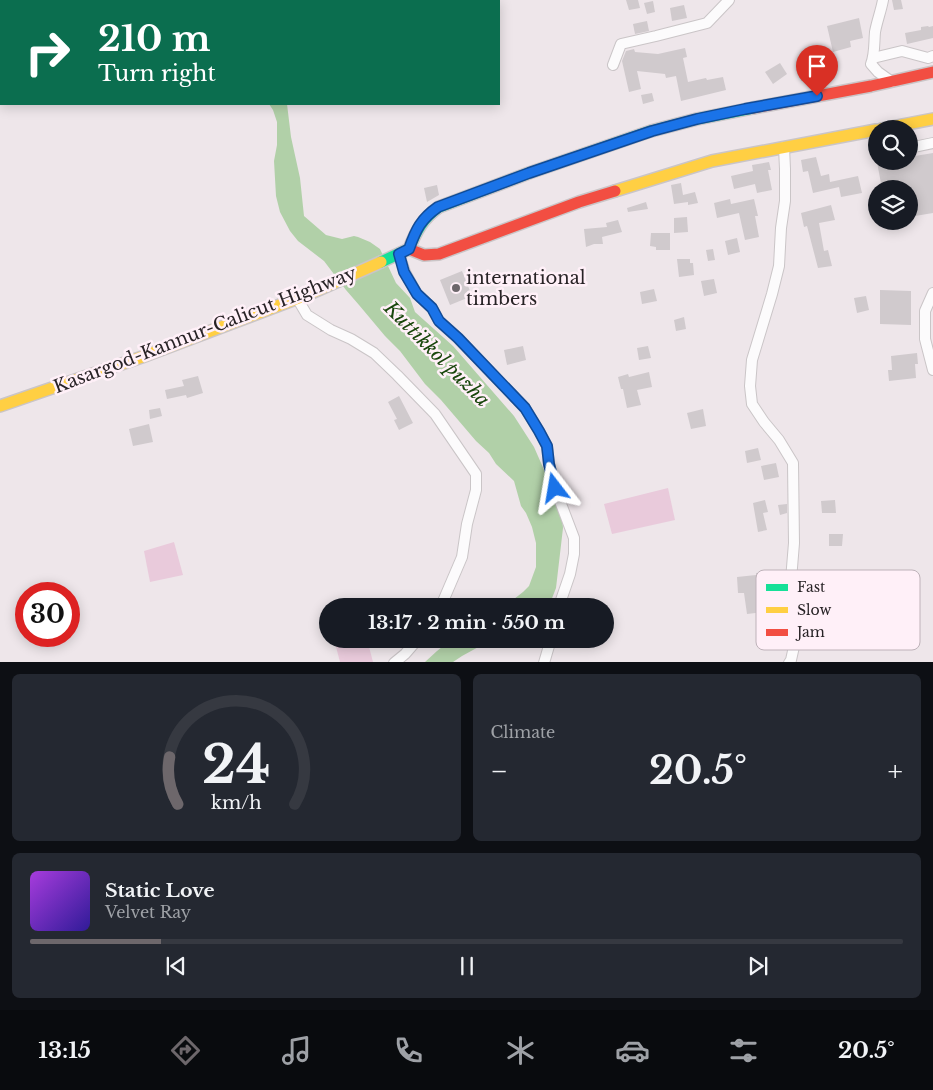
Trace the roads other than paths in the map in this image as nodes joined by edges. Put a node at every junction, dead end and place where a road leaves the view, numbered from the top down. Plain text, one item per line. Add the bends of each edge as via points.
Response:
1 (729, 0) edge
2 (883, 0) edge
3 (933, 56) edge
4 (874, 58) junction
5 (613, 65) dead end
6 (933, 72) edge
7 (892, 82) junction
8 (933, 119) edge
9 (918, 122) edge
10 (868, 131) edge
11 (933, 143) edge
12 (918, 146) edge
13 (784, 147) junction
14 (400, 254) junction
15 (933, 294) edge
16 (297, 298) junction
17 (933, 370) edge
18 (0, 406) edge
19 (792, 570) edge
20 (444, 598) edge
21 (562, 598) edge
22 (410, 648) edge
23 (548, 648) edge
24 (793, 650) edge
25 (394, 662) edge
26 (544, 662) edge
27 (789, 662) edge

1 - 5 street via 707,23 621,44
2 - 4 street via 875,34
3 - 4 street via 928,58 902,52
4 - 7 street via 871,64
6 - 7 highway
7 - 14 highway via 697,119 529,173 438,207 421,222
8 - 9 highway
10 - 13 highway
11 - 12 street
13 - 14 highway via 712,161 657,177 439,254
13 - 19 street via 785,201 779,266 752,360 750,386 752,404 793,463
14 - 16 highway, Kasargod-Kannur-Calicut Highway
14 - 21 street via 404,272 417,294 432,308 439,321 525,408 547,446 555,488 574,538 570,574
15 - 17 street via 925,311 925,339
16 - 18 highway, Kasargod-Kannur-Calicut Highway
16 - 20 street via 307,315 374,353 397,375 436,414 476,474 476,490 462,558
22 - 25 street
23 - 26 street
24 - 27 street

